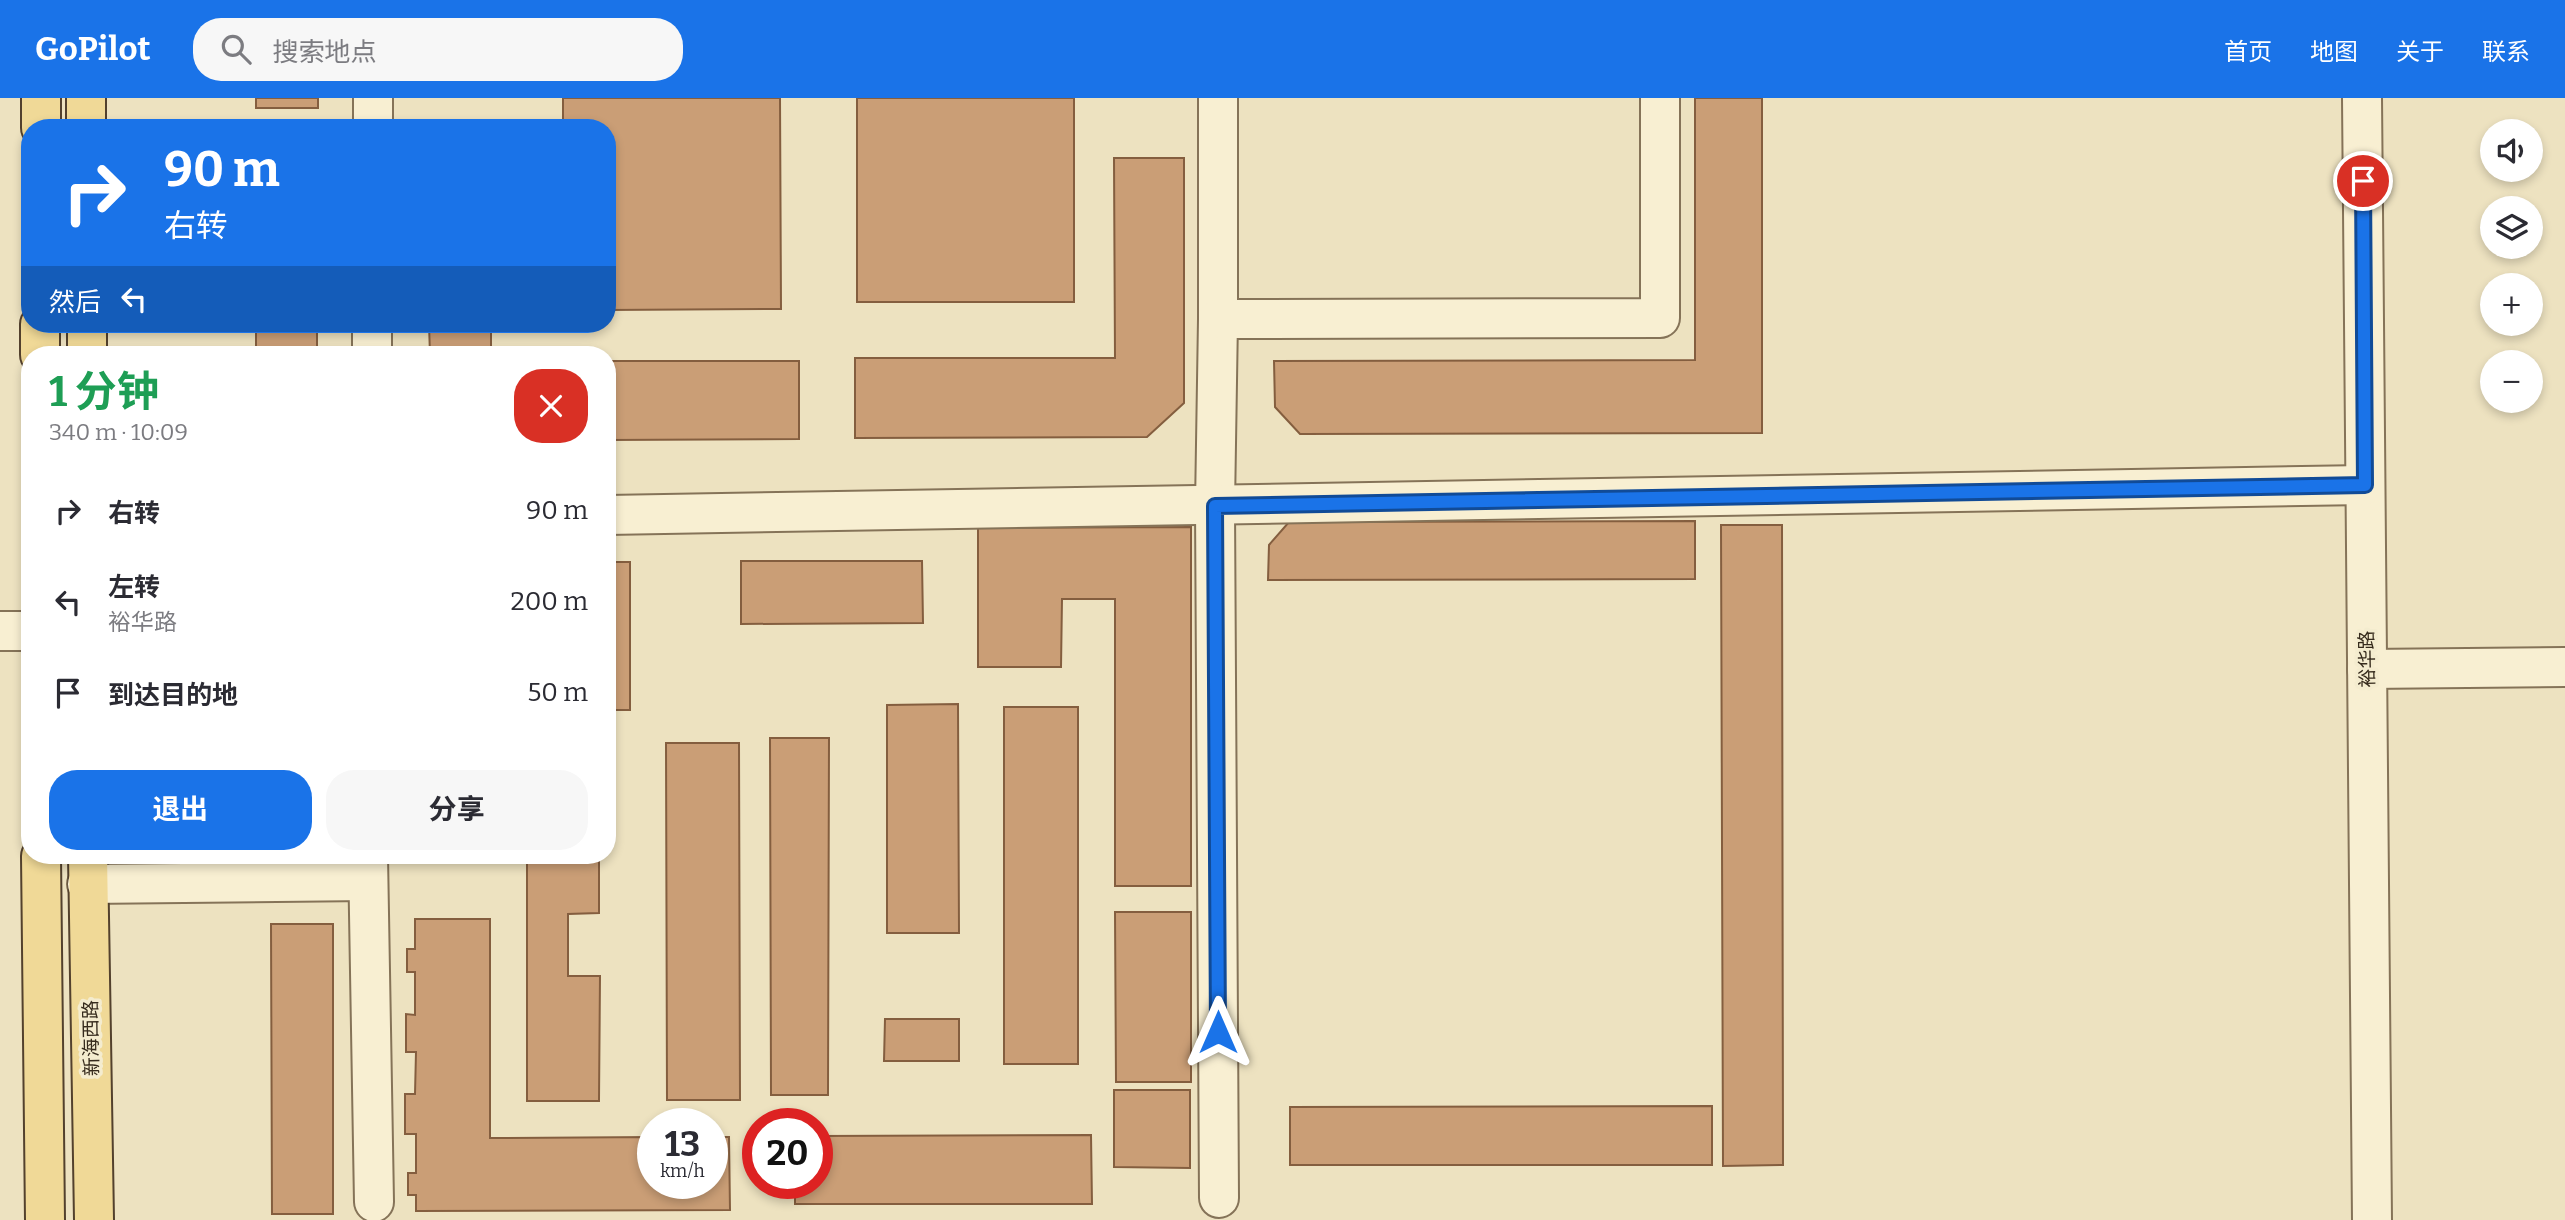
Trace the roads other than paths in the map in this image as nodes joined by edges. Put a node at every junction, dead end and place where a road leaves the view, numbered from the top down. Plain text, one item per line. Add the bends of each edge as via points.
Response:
1 (41, 98) edge
2 (86, 98) edge
3 (373, 98) edge
4 (1218, 98) edge
5 (1660, 98) edge
6 (2362, 98) edge
7 (41, 119) edge
8 (86, 119) edge
9 (373, 119) edge
10 (1218, 318) junction
11 (2365, 485) junction
12 (1215, 506) junction
13 (616, 515) edge
14 (0, 631) edge
15 (21, 631) edge
16 (2565, 667) edge
17 (2367, 669) junction
18 (41, 864) edge
19 (368, 868) edge
20 (88, 870) edge
21 (1219, 1198) dead end
22 (373, 1202) dead end
23 (45, 1220) edge
24 (94, 1220) edge
25 (2372, 1220) edge

1 - 7 main road
2 - 8 main road
3 - 9 street
4 - 10 street
5 - 10 street via 1660,318
6 - 11 street, 裕华路
10 - 12 street
11 - 12 street
11 - 17 street, 裕华路
12 - 13 street
12 - 21 street
14 - 15 street
16 - 17 street
17 - 25 street, 裕华路
18 - 23 main road
19 - 20 street
19 - 22 street
20 - 24 main road, 新海西路

